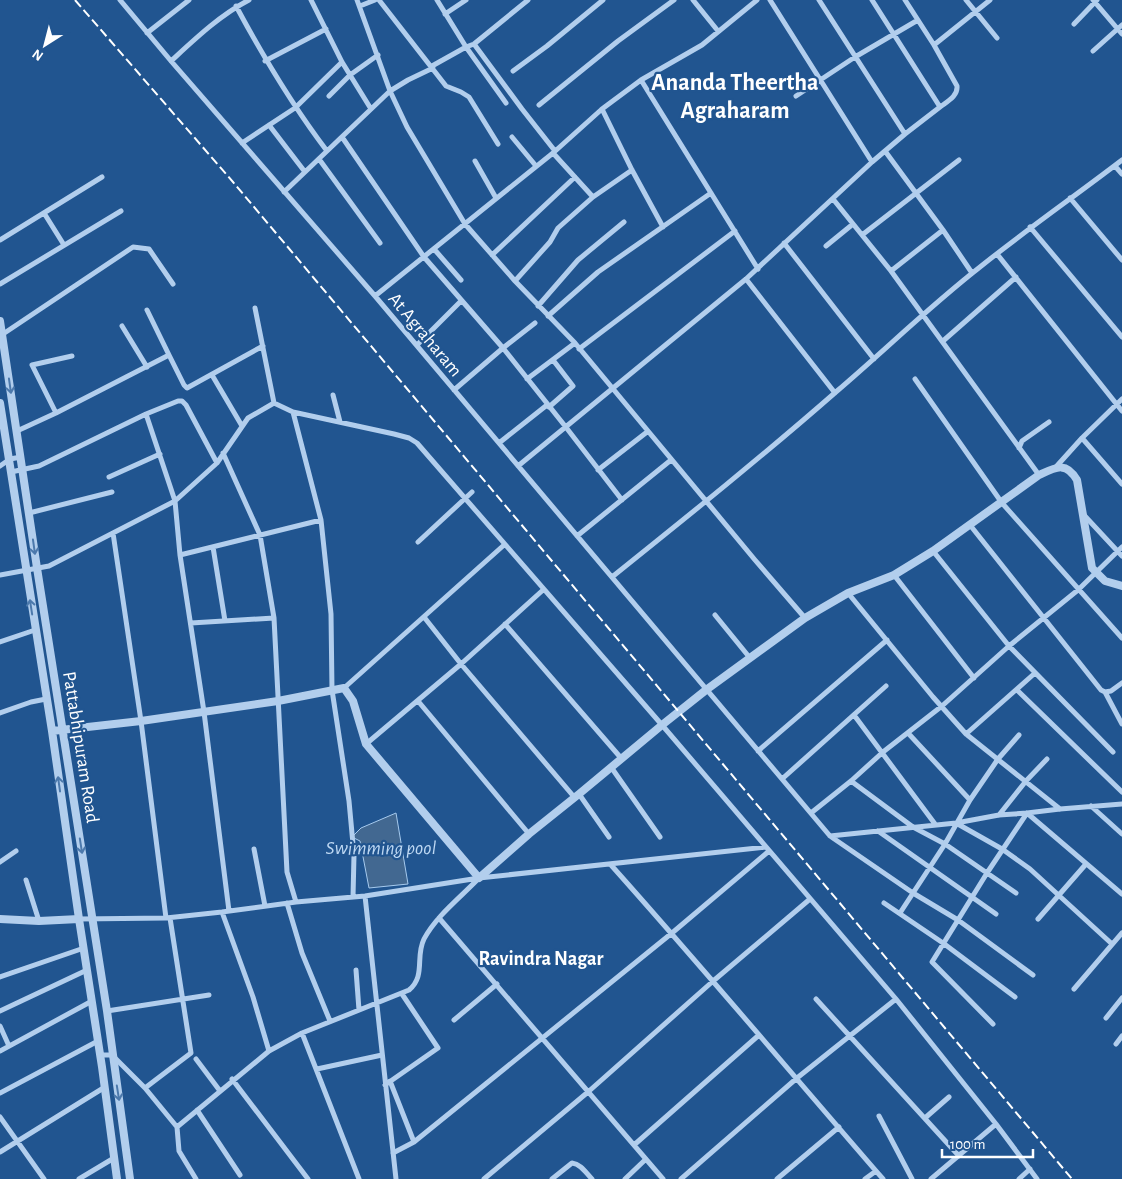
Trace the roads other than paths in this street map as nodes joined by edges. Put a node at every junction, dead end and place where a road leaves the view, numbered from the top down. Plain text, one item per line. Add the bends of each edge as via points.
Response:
1 (121, 0) edge
2 (188, 0) edge
3 (249, 0) edge
4 (311, 0) edge
5 (357, 0) edge
6 (377, 0) edge
7 (437, 0) edge
8 (466, 0) edge
9 (528, 0) edge
10 (603, 0) edge
11 (674, 0) edge
12 (693, 0) edge
13 (757, 0) edge
14 (770, 0) edge
15 (819, 0) edge
16 (872, 0) edge
17 (905, 0) edge
18 (966, 0) edge
19 (990, 0) edge
20 (1095, 1) edge
21 (236, 6) junction
22 (360, 6) junction
23 (975, 12) junction
24 (445, 14) junction
25 (918, 20) junction
26 (1074, 24) dead end
27 (1120, 27) edge
28 (326, 29) junction
29 (718, 31) junction
30 (147, 32) junction
31 (1122, 34) edge
32 (894, 35) junction
33 (997, 38) dead end
34 (474, 44) junction
35 (935, 44) junction
36 (466, 47) junction
37 (1093, 51) dead end
38 (378, 55) junction
39 (855, 58) junction
40 (171, 61) junction
41 (265, 61) junction
42 (342, 62) junction
43 (433, 67) junction
44 (513, 72) dead end
45 (350, 76) junction
46 (820, 79) junction
47 (641, 80) junction
48 (390, 91) junction
49 (329, 96) dead end
50 (796, 96) dead end
51 (506, 103) dead end
52 (539, 105) dead end
53 (940, 107) junction
54 (295, 108) junction
55 (371, 109) junction
56 (602, 109) junction
57 (269, 125) junction
58 (905, 134) junction
59 (342, 137) junction
60 (512, 137) dead end
61 (242, 143) junction
62 (498, 144) dead end
63 (327, 151) junction
64 (885, 151) junction
65 (554, 152) junction
66 (318, 159) junction
67 (959, 160) dead end
68 (1122, 160) edge
69 (475, 161) dead end
70 (872, 162) junction
71 (536, 166) junction
72 (1115, 166) junction
73 (632, 170) junction
74 (304, 172) junction
75 (1122, 174) edge
76 (102, 177) dead end
77 (575, 177) junction
78 (284, 192) junction
79 (711, 193) junction
80 (916, 193) junction
81 (593, 197) junction
82 (496, 198) junction
83 (1070, 198) junction
84 (833, 199) junction
85 (121, 211) dead end
86 (44, 212) junction
87 (624, 222) dead end
88 (465, 224) junction
89 (853, 224) junction
90 (663, 227) junction
91 (1030, 227) junction
92 (943, 230) junction
93 (735, 231) junction
94 (862, 235) junction
95 (0, 240) edge
96 (380, 243) dead end
97 (784, 244) junction
98 (64, 245) junction
99 (826, 246) dead end
100 (434, 249) junction
101 (997, 254) junction
102 (492, 255) junction
103 (424, 257) junction
104 (1122, 260) edge
105 (758, 269) junction
106 (891, 271) junction
107 (972, 273) junction
108 (1016, 277) junction
109 (746, 279) junction
110 (460, 280) dead end
111 (515, 282) junction
112 (0, 284) edge
113 (173, 284) dead end
114 (375, 296) junction
115 (461, 301) junction
116 (538, 306) junction
117 (255, 308) dead end
118 (147, 310) dead end
119 (922, 314) junction
120 (548, 316) junction
121 (0, 321) edge
122 (535, 324) dead end
123 (122, 326) dead end
124 (2, 334) junction
125 (1122, 337) edge
126 (943, 341) junction
127 (575, 343) junction
128 (417, 345) junction
129 (263, 346) junction
130 (503, 348) junction
131 (579, 349) junction
132 (169, 355) junction
133 (72, 356) dead end
134 (874, 359) junction
135 (553, 360) junction
136 (146, 367) junction
137 (212, 375) junction
138 (527, 379) junction
139 (915, 379) dead end
140 (612, 388) junction
141 (454, 390) junction
142 (835, 393) junction
143 (333, 395) dead end
144 (1122, 399) edge
145 (274, 402) junction
146 (0, 403) edge
147 (1116, 404) junction
148 (548, 406) junction
149 (1122, 411) edge
150 (293, 412) junction
151 (56, 413) junction
152 (146, 414) junction
153 (340, 422) junction
154 (1049, 422) dead end
155 (242, 426) junction
156 (565, 426) junction
157 (17, 431) junction
158 (647, 432) junction
159 (1082, 438) junction
160 (499, 443) junction
161 (1019, 448) junction
162 (223, 452) junction
163 (160, 454) junction
164 (21, 457) junction
165 (10, 459) junction
166 (671, 460) junction
167 (216, 463) junction
168 (0, 466) edge
169 (518, 466) junction
170 (1055, 468) junction
171 (22, 470) junction
172 (598, 470) junction
173 (11, 472) junction
174 (1039, 475) junction
175 (109, 477) dead end
176 (1122, 484) edge
177 (112, 492) dead end
178 (472, 492) dead end
179 (464, 499) junction
180 (622, 500) junction
181 (175, 502) junction
182 (706, 502) junction
183 (1002, 503) junction
184 (29, 513) junction
185 (1083, 514) junction
186 (321, 520) junction
187 (970, 526) junction
188 (113, 533) junction
189 (260, 535) junction
190 (577, 536) junction
191 (418, 542) dead end
192 (504, 545) junction
193 (213, 546) junction
194 (1120, 549) edge
195 (933, 551) junction
196 (180, 555) junction
197 (1122, 556) edge
198 (36, 568) junction
199 (26, 570) junction
200 (1096, 573) junction
201 (0, 575) edge
202 (894, 575) junction
203 (612, 577) junction
204 (1122, 586) edge
205 (543, 590) junction
206 (1078, 590) junction
207 (848, 593) junction
208 (715, 615) dead end
209 (424, 617) junction
210 (274, 618) junction
211 (805, 618) junction
212 (1043, 618) junction
213 (225, 621) junction
214 (191, 623) junction
215 (506, 624) junction
216 (35, 630) junction
217 (1122, 638) edge
218 (887, 640) junction
219 (0, 642) edge
220 (1009, 646) junction
221 (750, 658) junction
222 (461, 664) junction
223 (1035, 673) junction
224 (974, 678) junction
225 (1122, 683) edge
226 (886, 686) dead end
227 (344, 688) junction
228 (332, 690) junction
229 (706, 690) junction
230 (1017, 690) junction
231 (1105, 692) junction
232 (46, 699) junction
233 (278, 701) junction
234 (418, 701) junction
235 (942, 706) junction
236 (204, 712) junction
237 (0, 713) edge
238 (854, 715) junction
239 (141, 721) junction
240 (1122, 724) edge
241 (662, 725) junction
242 (62, 729) junction
243 (52, 731) junction
244 (908, 733) junction
245 (966, 734) junction
246 (1019, 734) dead end
247 (366, 744) junction
248 (758, 751) junction
249 (883, 752) junction
250 (1113, 752) dead end
251 (621, 758) junction
252 (998, 759) junction
253 (1047, 759) dead end
254 (611, 767) junction
255 (782, 779) junction
256 (851, 781) junction
257 (1026, 781) junction
258 (1122, 792) edge
259 (577, 796) junction
260 (970, 800) junction
261 (1122, 804) edge
262 (1091, 806) junction
263 (1060, 809) junction
264 (810, 813) junction
265 (1027, 813) junction
266 (999, 815) junction
267 (956, 823) junction
268 (936, 824) junction
269 (913, 827) junction
270 (877, 831) junction
271 (529, 834) junction
272 (1122, 834) edge
273 (608, 836) dead end
274 (830, 836) junction
275 (660, 837) dead end
276 (944, 844) junction
277 (254, 849) dead end
278 (767, 849) junction
279 (1002, 850) junction
280 (16, 852) dead end
281 (0, 862) edge
282 (1086, 864) junction
283 (611, 865) junction
284 (929, 868) junction
285 (987, 873) junction
286 (480, 878) junction
287 (26, 880) dead end
288 (913, 892) junction
289 (1016, 893) dead end
290 (1122, 894) edge
291 (366, 896) junction
292 (1059, 896) junction
293 (352, 897) junction
294 (972, 897) junction
295 (810, 899) junction
296 (296, 902) junction
297 (287, 903) junction
298 (884, 903) dead end
299 (265, 906) junction
300 (229, 911) junction
301 (222, 912) junction
302 (900, 913) junction
303 (996, 914) dead end
304 (168, 918) junction
305 (439, 918) junction
306 (92, 919) junction
307 (1038, 919) dead end
308 (0, 920) edge
309 (79, 920) junction
310 (958, 920) junction
311 (39, 922) junction
312 (1122, 933) edge
313 (672, 934) junction
314 (943, 943) junction
315 (1112, 944) junction
316 (84, 948) junction
317 (87, 970) junction
318 (356, 970) dead end
319 (1032, 975) dead end
320 (0, 977) edge
321 (712, 982) junction
322 (496, 984) junction
323 (1074, 989) dead end
324 (402, 994) junction
325 (209, 995) dead end
326 (1016, 998) dead end
327 (1122, 998) edge
328 (816, 999) dead end
329 (896, 999) junction
330 (182, 1000) junction
331 (92, 1001) junction
332 (377, 1004) junction
333 (359, 1010) junction
334 (0, 1011) edge
335 (107, 1011) junction
336 (1106, 1018) dead end
337 (454, 1020) dead end
338 (330, 1021) junction
339 (993, 1024) dead end
340 (0, 1026) edge
341 (302, 1033) junction
342 (759, 1035) junction
343 (850, 1036) junction
344 (1122, 1036) edge
345 (542, 1038) junction
346 (98, 1041) junction
347 (1116, 1044) dead end
348 (9, 1046) junction
349 (0, 1051) edge
350 (269, 1051) junction
351 (100, 1055) junction
352 (112, 1055) junction
353 (382, 1055) junction
354 (196, 1059) dead end
355 (317, 1070) junction
356 (797, 1078) junction
357 (232, 1080) junction
358 (388, 1083) junction
359 (105, 1087) junction
360 (145, 1088) junction
361 (220, 1091) junction
362 (588, 1092) junction
363 (0, 1093) edge
364 (949, 1097) dead end
365 (198, 1110) junction
366 (878, 1116) dead end
367 (0, 1117) edge
368 (925, 1118) junction
369 (996, 1124) junction
370 (176, 1127) junction
371 (839, 1127) junction
372 (17, 1140) junction
373 (414, 1142) junction
374 (634, 1145) junction
375 (0, 1152) edge
376 (393, 1153) junction
377 (959, 1156) junction
378 (114, 1158) junction
379 (646, 1159) junction
380 (1030, 1170) junction
381 (876, 1171) junction
382 (240, 1175) dead end
383 (44, 1179) edge
384 (79, 1179) edge
385 (117, 1179) edge
386 (130, 1179) edge
387 (196, 1179) edge
388 (308, 1179) edge
389 (359, 1179) edge
390 (396, 1179) edge
391 (484, 1179) edge
392 (552, 1179) edge
393 (592, 1179) edge
394 (625, 1179) edge
395 (663, 1179) edge
396 (681, 1179) edge
397 (777, 1179) edge
398 (865, 1179) edge
399 (883, 1179) edge
400 (912, 1179) edge
401 (932, 1179) edge
402 (1019, 1179) edge
403 (1037, 1179) edge

1 - 30 street, At Agraharam
2 - 30 street
3 - 21 street
4 - 28 street
5 - 22 street
6 - 22 street
6 - 43 street
7 - 24 street
8 - 24 street
9 - 34 street
10 - 44 street
11 - 52 street
12 - 29 street
13 - 29 street
14 - 46 street
15 - 39 street
16 - 32 street
17 - 25 street
18 - 23 street
19 - 23 street
20 - 26 street
20 - 27 street
21 - 40 street
21 - 41 street
22 - 38 street
23 - 33 street
23 - 35 street
24 - 36 street
25 - 32 street
25 - 35 street
27 - 31 street
27 - 37 street
28 - 41 street
28 - 42 street
29 - 47 street via 684,56
30 - 40 street, At Agraharam
32 - 39 street
32 - 53 street
34 - 36 street
34 - 65 street
35 - 53 street via 958,90
36 - 43 street
36 - 51 street
38 - 45 street
38 - 48 street
39 - 46 street
39 - 58 street
40 - 61 street, At Agraharam
41 - 54 street
42 - 45 street
42 - 54 street
43 - 48 street
43 - 62 street via 446,86 469,97
45 - 49 street
45 - 55 street
46 - 50 street
46 - 70 street
47 - 56 street
47 - 79 street
48 - 55 street
48 - 88 street via 407,127
53 - 58 street
54 - 57 street
54 - 63 street
55 - 59 street
56 - 65 street
56 - 73 street
57 - 61 street
57 - 74 street
58 - 64 street
59 - 63 street
59 - 103 street
60 - 71 street
61 - 78 street, At Agraharam
63 - 66 street
64 - 70 street
64 - 80 street
65 - 71 street
65 - 77 street
66 - 74 street
66 - 96 street
67 - 80 street
68 - 72 street
69 - 82 street
70 - 84 street
71 - 82 street
72 - 75 street
72 - 83 street
73 - 81 street
73 - 90 street
74 - 78 street
76 - 86 street
77 - 81 street
77 - 102 street
78 - 114 street, At Agraharam
79 - 90 street
79 - 93 street
80 - 92 street
80 - 94 street
81 - 111 street via 558,228
82 - 88 street
83 - 91 street
83 - 104 street
84 - 89 street
84 - 97 street
85 - 98 street
86 - 95 street
86 - 98 street
87 - 116 street via 578,260
88 - 100 street
88 - 102 street
89 - 94 street
89 - 99 street
90 - 120 street via 598,272
91 - 101 street
91 - 125 street
92 - 106 street
92 - 107 street
93 - 105 street
93 - 131 street
94 - 106 street
97 - 105 street
97 - 134 street
98 - 112 street
100 - 103 street
100 - 110 street
101 - 107 street
101 - 108 street
102 - 111 street
103 - 114 street
103 - 115 street
105 - 109 street
106 - 119 street
107 - 119 street
108 - 126 street
108 - 147 street
109 - 140 street
109 - 142 street
111 - 116 street
113 - 124 street via 149,249 133,247
114 - 128 street, At Agraharam
115 - 128 street
115 - 130 street
116 - 120 street
117 - 129 street
118 - 132 street
119 - 126 street
119 - 134 street
120 - 127 street
121 - 124 street, Pattabhipuram Road
122 - 130 street
123 - 136 street
124 -> 157 street, Pattabhipuram Road
126 - 161 street
127 - 131 street
127 - 135 street
128 - 141 street, At Agraharam
129 - 137 street
129 - 145 street
130 - 138 street
130 - 141 street
131 - 140 street
132 - 136 street
132 - 137 street via 188,388
133 - 151 street via 32,365
134 - 142 street
135 - 138 street
135 - 148 street via 573,386
136 - 151 street
137 - 155 street
138 - 148 street
139 - 183 street
140 - 156 street
140 - 158 street
141 - 160 street, At Agraharam
142 - 182 street
143 - 153 street
144 - 147 street
145 - 150 street
145 - 155 street via 248,418
146 - 165 street, Pattabhipuram Road
147 - 149 street
147 - 159 street
148 - 156 street
148 - 160 street
150 - 153 street
150 - 186 street
151 - 157 street
152 - 163 street
152 - 167 street via 182,401
152 - 171 street via 39,466
153 - 179 street via 409,438
154 - 161 street via 1022,441
155 - 162 street
156 - 169 street
156 - 172 street
157 - 164 street, Pattabhipuram Road
158 - 166 street
158 - 172 street
159 - 170 street
159 - 176 street
160 - 169 street, At Agraharam
161 - 174 street
162 - 167 street
162 - 189 street
163 - 175 street
163 - 181 street
164 - 165 street
164 - 171 street, Pattabhipuram Road
165 - 168 street
165 - 173 street, Pattabhipuram Road
166 - 180 street
166 - 182 street
167 - 181 street
169 - 190 street, At Agraharam
170 - 174 street
170 - 185 street via 1072,471 1077,480
171 - 173 street
171 - 184 street, Pattabhipuram Road
172 - 180 street
173 - 199 street, Pattabhipuram Road
174 - 183 street
177 - 184 street
178 - 179 street
179 - 191 street
179 - 192 street
180 - 190 street
181 - 188 street
181 - 196 street
182 - 203 street
182 - 211 street
183 - 187 street
183 - 206 street
184 -> 198 street, Pattabhipuram Road
185 - 194 street
185 - 200 street via 1092,568
186 - 189 street
186 - 228 street via 330,614
187 - 195 street
187 - 212 street
188 - 198 street via 49,566
188 - 239 street
189 - 193 street
189 - 210 street
190 - 203 street, At Agraharam
192 - 205 street
192 - 209 street
193 - 196 street
193 - 213 street
194 - 197 street
194 - 200 street
195 - 202 street
195 - 220 street
196 - 214 street
198 - 199 street
198 - 242 street, Pattabhipuram Road
199 - 201 street
216 -> 199 street, Pattabhipuram Road
200 - 204 street via 1105,581
200 - 206 street
202 - 207 street
202 - 224 street
203 - 229 street, At Agraharam
205 - 215 street
205 - 241 street
206 - 212 street
206 - 217 street
207 - 211 street
207 - 218 street
208 - 221 street
209 - 222 street
209 - 227 street
210 - 213 street
210 - 233 street
211 - 221 street
212 - 220 street
212 - 231 street
213 - 214 street
214 - 236 street
215 - 222 street
215 - 251 street
216 - 219 street
216 - 232 street, Pattabhipuram Road
218 - 235 street
218 - 248 street
220 - 223 street
220 - 224 street
221 - 229 street
222 - 234 street
222 - 259 street
223 - 230 street
223 - 250 street
224 - 235 street
225 - 231 street
226 - 238 street
227 - 228 street
227 - 247 street via 353,701
228 - 233 street
228 - 293 street via 349,801 353,846
229 - 241 street
229 - 248 street, At Agraharam
230 - 245 street
230 - 258 street
231 - 240 street
232 - 237 street
232 - 243 street, Pattabhipuram Road
233 - 236 street
233 - 296 street via 287,872
234 - 247 street
234 - 271 street
235 - 244 street
235 - 245 street
236 - 239 street
236 - 300 street
238 - 249 street
238 - 255 street
239 - 242 street
239 - 304 street
241 - 251 street
241 - 278 street
242 - 243 street
242 -> 306 street, Pattabhipuram Road
309 -> 243 street, Pattabhipuram Road
244 - 249 street
244 - 260 street
245 - 252 street
246 - 252 street
247 - 286 street
248 - 255 street, At Agraharam
249 - 256 street
249 - 268 street
251 - 254 street
252 - 257 street
252 - 260 street
253 - 257 street
254 - 259 street
254 - 275 street
255 - 264 street, At Agraharam
256 - 264 street
256 - 269 street
257 - 263 street
257 - 266 street
259 - 271 street
259 - 273 street
260 - 267 street
261 - 262 street
262 - 263 street
262 - 272 street
263 - 265 street
264 - 274 street, At Agraharam
265 - 266 street
265 - 279 street
265 - 282 street
266 - 267 street
267 - 268 street
267 - 276 street
267 - 279 street
268 - 269 street
269 - 270 street
269 - 276 street
270 - 274 street
270 - 284 street
271 - 286 street
274 - 288 street, At Agraharam
276 - 284 street
276 - 285 street
277 - 299 street
278 - 283 street
278 - 295 street
278 - 313 street
279 - 285 street
279 - 292 street via 1030,869
280 - 281 street
282 - 290 street
282 - 292 street
283 - 286 street
283 - 313 street
284 - 288 street
284 - 294 street
285 - 289 street
285 - 294 street
286 - 291 street
286 - 305 street
287 - 311 street
288 - 302 street
288 - 310 street, At Agraharam
291 - 293 street
291 - 332 street
292 - 307 street
292 - 315 street
293 - 296 street
294 - 303 street
294 - 310 street
295 - 321 street
295 - 329 street
296 - 297 street
297 - 299 street
297 - 338 street via 302,953
298 - 302 street
299 - 300 street
300 - 301 street
301 - 304 street
301 - 350 street
302 - 314 street
304 - 306 street
304 - 330 street
305 - 322 street
305 - 324 street via 421,947 419,978
306 - 309 street
306 - 335 street, Pattabhipuram Road
308 - 311 street
309 - 311 street
309 - 316 street, Pattabhipuram Road
310 - 314 street
310 - 319 street, At Agraharam
312 - 315 street
313 - 321 street
313 - 345 street
314 - 326 street
314 - 339 street via 932,962
315 - 323 street
316 - 317 street, Pattabhipuram Road
316 - 320 street
317 - 331 street, Pattabhipuram Road
317 - 334 street
318 - 333 street
321 - 342 street
321 - 362 street
322 - 337 street
322 - 345 street
324 - 332 street
324 - 358 street via 438,1048
325 - 330 street
327 - 336 street
328 - 343 street
329 - 343 street
329 - 369 street
330 - 335 street
330 - 360 street via 191,1053
331 - 346 street, Pattabhipuram Road
331 - 348 street
332 - 333 street
332 - 353 street
333 - 338 street
335 - 352 street, Pattabhipuram Road
338 - 341 street
340 - 348 street
341 - 350 street
341 - 355 street
342 - 356 street
342 - 374 street
343 - 356 street
343 - 368 street
344 - 347 street
345 - 362 street
345 - 373 street
346 - 351 street, Pattabhipuram Road
346 - 363 street
348 - 349 street
350 - 357 street
351 - 352 street
351 - 359 street, Pattabhipuram Road
352 - 360 street
352 -> 386 street, Pattabhipuram Road
353 - 355 street
353 - 358 street
354 - 361 street
355 - 389 street
356 - 371 street
356 - 396 street
357 - 361 street
357 - 388 street
358 - 373 street
358 - 376 street
359 - 372 street
359 - 378 street, Pattabhipuram Road
360 - 370 street
361 - 365 street
362 - 374 street
362 - 391 street
364 - 368 street
365 - 370 street
365 - 382 street
366 - 400 street
367 - 372 street
368 - 377 street
369 - 377 street
369 - 380 street
370 - 387 street via 179,1151
371 - 381 street
371 - 397 street
372 - 375 street
372 - 383 street
373 - 376 street
374 - 379 street
376 - 390 street
377 - 401 street
378 - 384 street
378 - 385 street, Pattabhipuram Road
379 - 394 street
379 - 395 street
380 - 402 street
380 - 403 street
381 - 398 street
381 - 399 street
392 - 393 street via 572,1163

